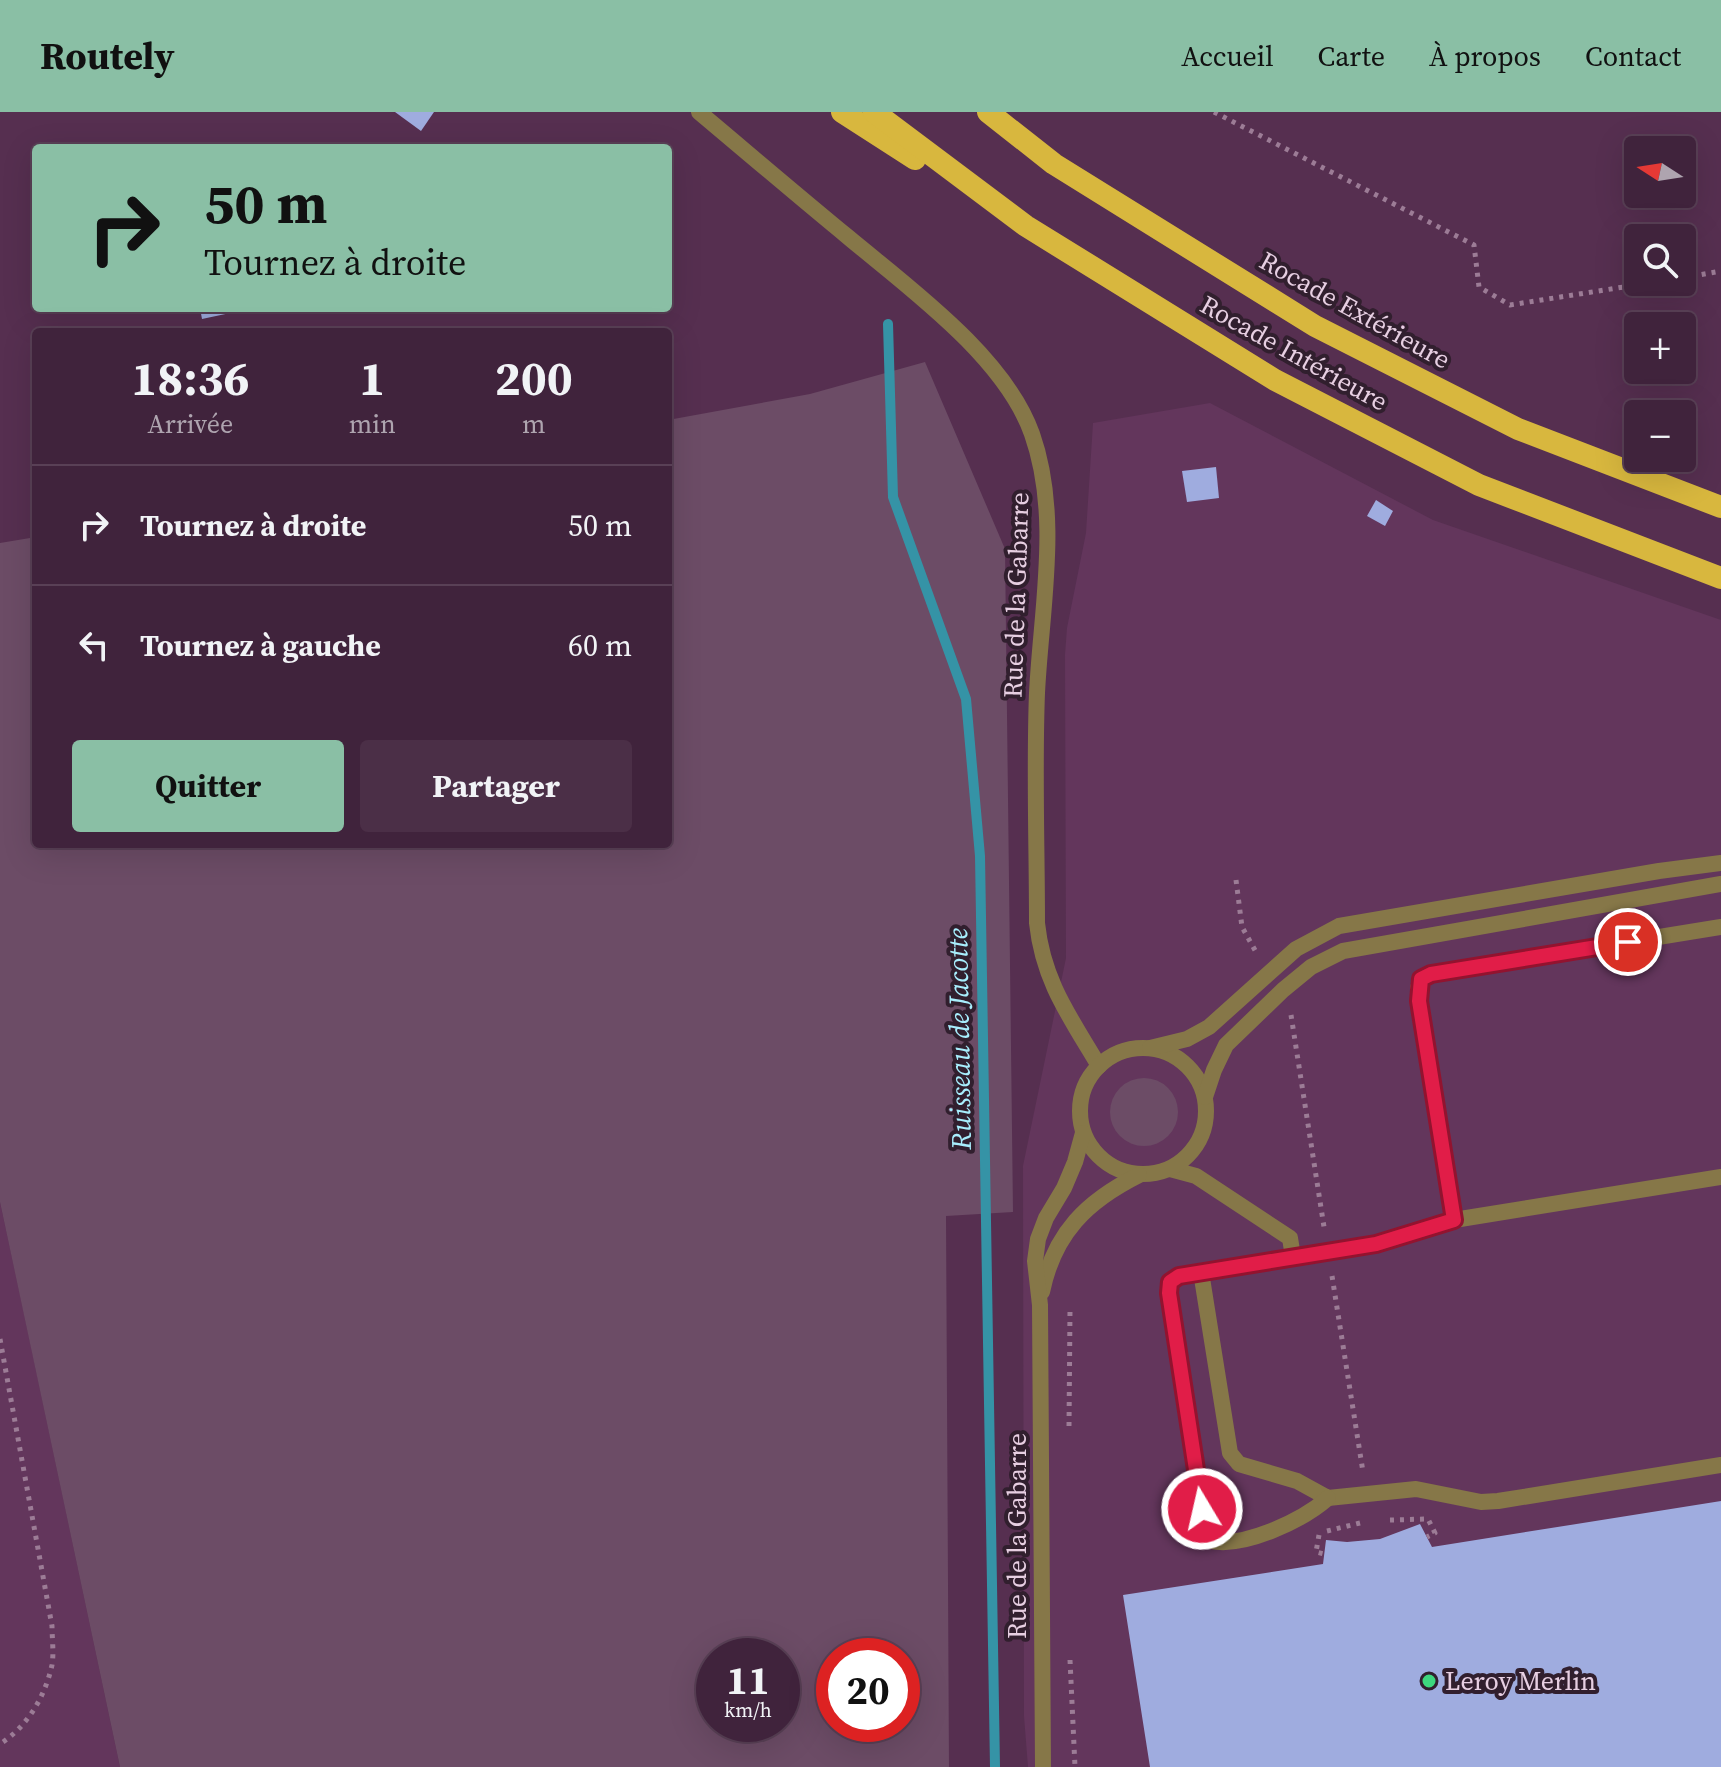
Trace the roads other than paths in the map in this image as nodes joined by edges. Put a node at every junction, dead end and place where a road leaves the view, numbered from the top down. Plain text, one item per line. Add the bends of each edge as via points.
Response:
1 (699, 112) edge
2 (842, 112) edge
3 (874, 112) edge
4 (988, 112) edge
5 (1026, 226) junction
6 (1721, 507) edge
7 (1721, 578) edge
8 (1721, 863) edge
9 (1721, 884) edge
10 (1721, 927) edge
11 (1150, 1048) junction
12 (1099, 1066) junction
13 (1205, 1097) junction
14 (1083, 1133) junction
15 (1170, 1169) junction
16 (1139, 1175) junction
17 (1721, 1177) edge
18 (1454, 1220) junction
19 (1293, 1257) junction
20 (1201, 1272) junction
21 (1040, 1305) junction
22 (1721, 1465) edge
23 (1328, 1498) junction
24 (1043, 1767) edge

1 - 12 street, Rue de la Gabarre via 981,354 1032,433 1044,479 1047,531 1037,695 1037,923 1055,993
2 - 5 highway
3 - 5 highway, Rocade Intérieure
4 - 6 highway, Rocade Extérieure via 1054,164 1315,326 1518,429
5 - 7 highway, Rocade Intérieure via 1275,380 1479,485
8 - 11 street via 1339,926 1296,949 1209,1027
9 - 13 street via 1343,951 1311,967 1226,1045
10 - 18 street via 1421,979 1419,1001
11 - 12 street via 1122,1051
11 - 13 street via 1186,1064
12 - 14 street via 1081,1097
13 - 15 street via 1200,1139
14 - 16 street via 1105,1162
14 - 21 street, Rue de la Gabarre via 1038,1239
15 - 16 street
15 - 19 street via 1196,1176 1290,1238
16 - 21 street, Rue de la Gabarre via 1112,1188 1080,1214 1054,1254
17 - 18 street
18 - 19 street via 1376,1244
19 - 20 street
20 - 23 street via 1230,1453 1239,1464 1297,1481
20 - 23 street via 1179,1276 1170,1282 1169,1293 1206,1533 1221,1543 1269,1532
21 - 24 street, Rue de la Gabarre
22 - 23 street via 1498,1501 1416,1489

